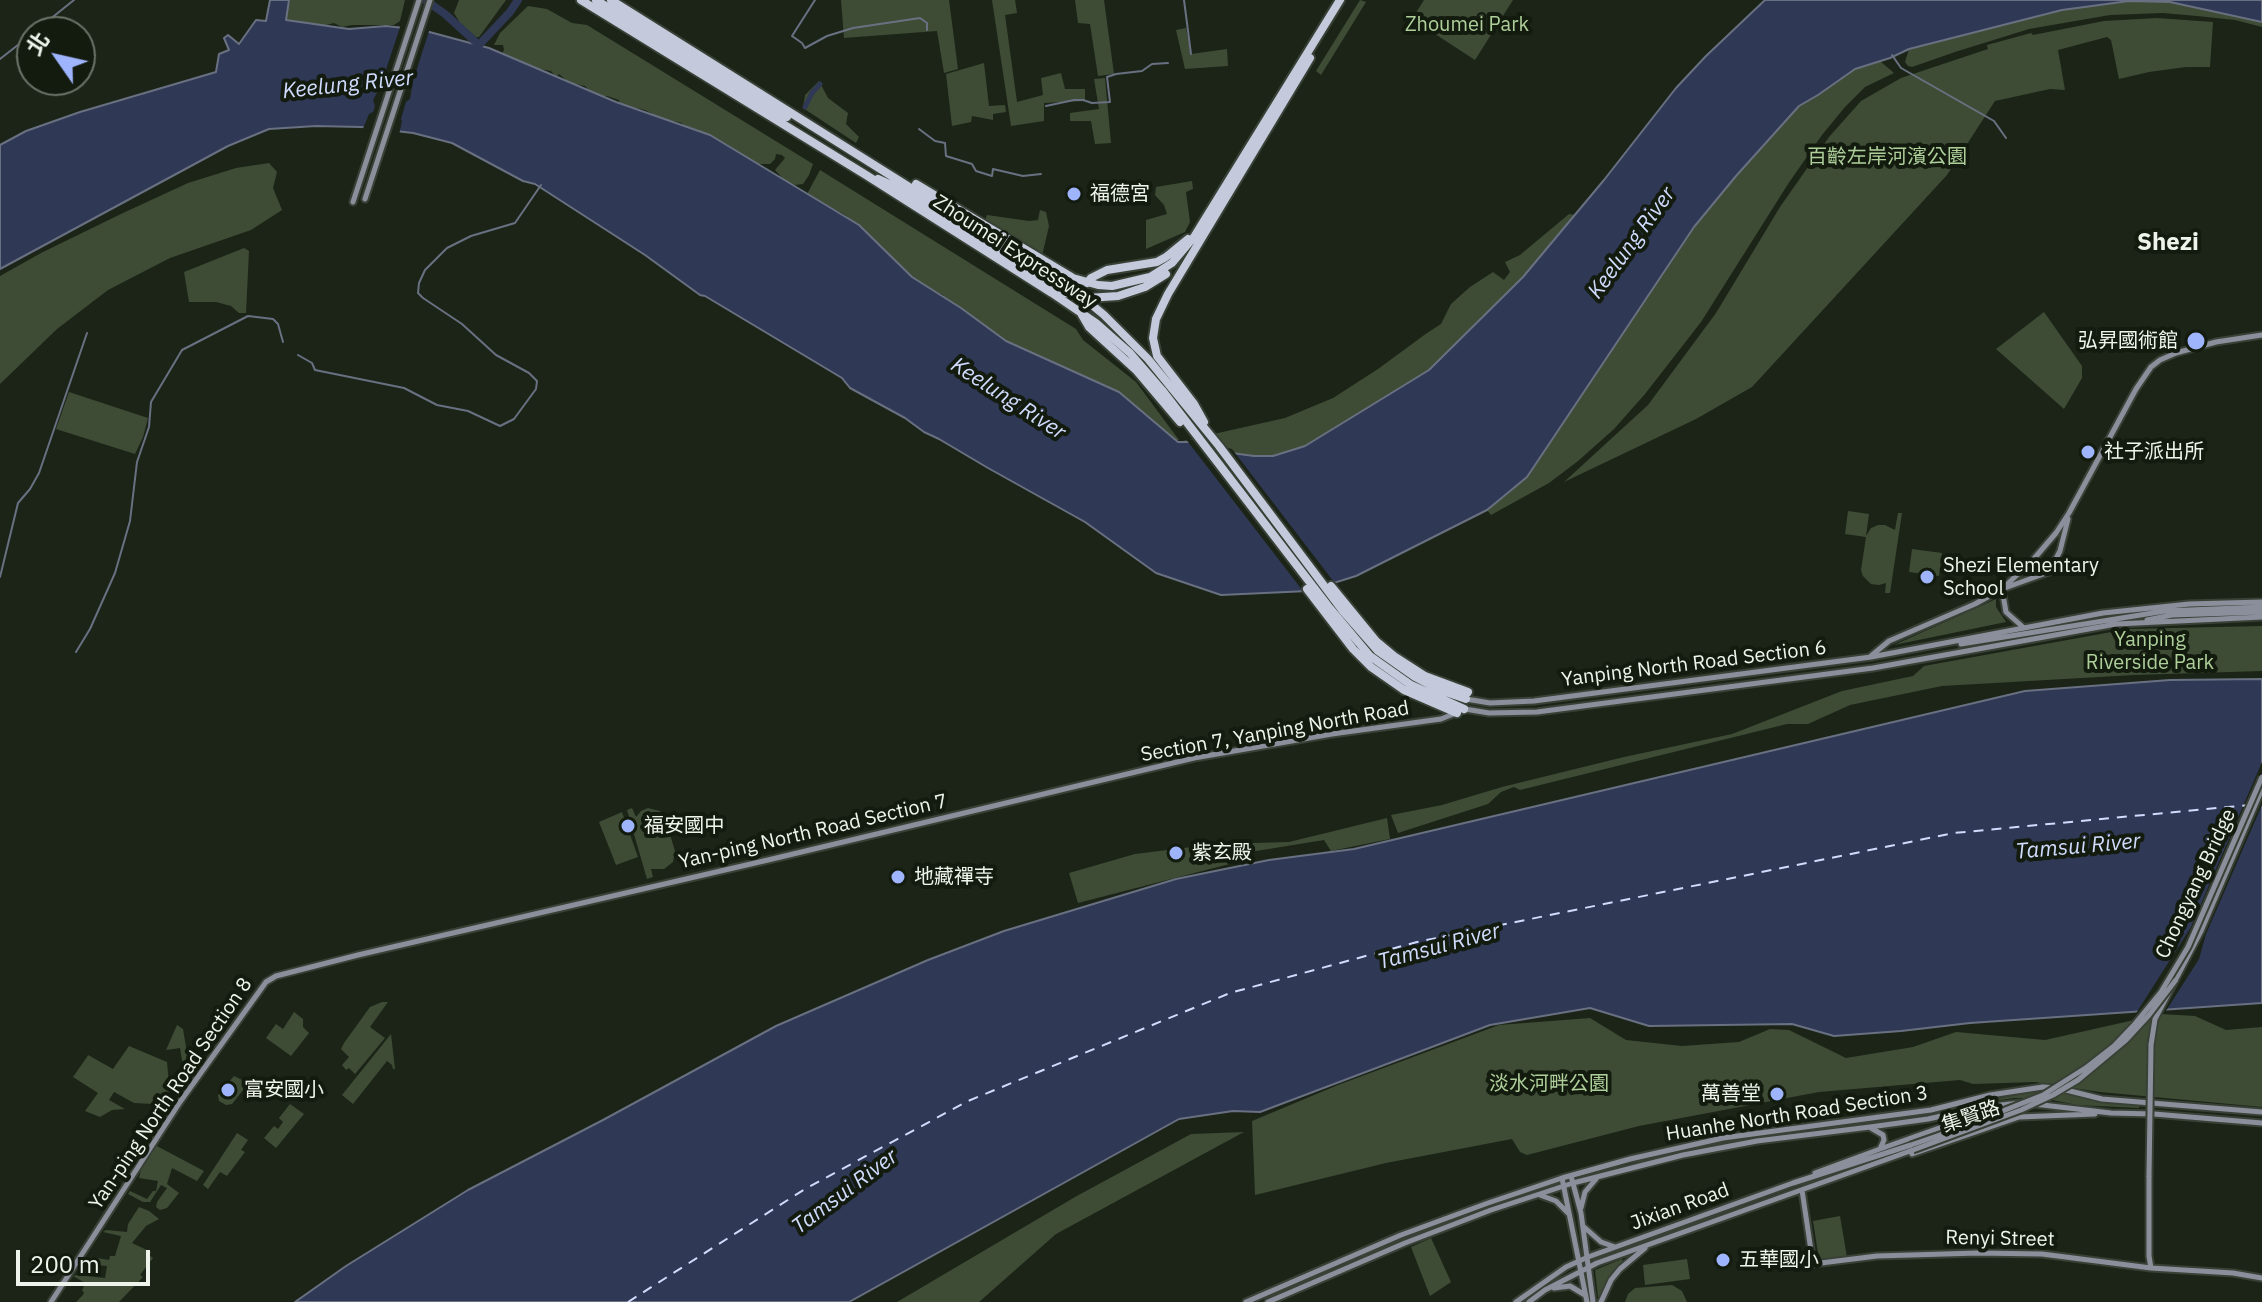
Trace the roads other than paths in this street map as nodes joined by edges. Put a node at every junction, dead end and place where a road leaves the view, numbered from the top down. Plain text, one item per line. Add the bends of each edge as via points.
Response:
1 (419, 0) edge
2 (430, 0) edge
3 (581, 0) edge
4 (596, 0) edge
5 (611, 0) edge
6 (1342, 0) edge
7 (747, 93) junction
8 (821, 131) junction
9 (797, 132) junction
10 (875, 165) junction
11 (866, 175) junction
12 (365, 199) dead end
13 (353, 202) dead end
14 (1203, 228) junction
15 (2262, 335) edge
16 (1219, 446) junction
17 (1225, 474) junction
18 (2069, 513) junction
19 (2002, 589) junction
20 (2262, 610) edge
21 (2143, 622) junction
22 (2025, 628) junction
23 (1871, 657) junction
24 (1873, 668) junction
25 (1413, 681) junction
26 (1467, 695) junction
27 (1460, 711) junction
28 (1524, 714) joint
29 (2262, 777) edge
30 (2262, 789) edge
31 (543, 911) joint
32 (2175, 981) junction
33 (2262, 1112) edge
34 (2111, 1113) junction
35 (2262, 1123) edge
36 (1870, 1127) junction
37 (1979, 1131) junction
38 (1912, 1148) junction
39 (1880, 1149) junction
40 (1866, 1164) junction
41 (1846, 1174) junction
42 (1571, 1176) junction
43 (1600, 1176) junction
44 (1562, 1178) junction
45 (1573, 1183) junction
46 (1793, 1183) junction
47 (1564, 1187) junction
48 (1802, 1190) junction
49 (1539, 1195) junction
50 (1581, 1213) junction
51 (1570, 1216) junction
52 (1583, 1225) junction
53 (1652, 1243) junction
54 (1616, 1247) junction
55 (1588, 1257) junction
56 (1578, 1261) junction
57 (1589, 1267) junction
58 (2151, 1268) junction
59 (1580, 1271) junction
60 (1311, 1274) junction
61 (2262, 1278) edge
62 (1315, 1282) junction
63 (1545, 1290) junction
64 (1589, 1300) edge
65 (51, 1302) edge
66 (1246, 1302) edge
67 (1268, 1302) edge
68 (1516, 1302) edge
69 (1529, 1302) edge
70 (1601, 1302) edge

1 - 13 main road
2 - 12 main road
3 - 9 highway, Zhoumei Expressway
4 - 7 highway
5 - 8 highway, Zhoumei Expressway
6 - 14 highway
7 - 8 highway
7 - 9 highway
8 - 10 highway, Zhoumei Expressway
9 - 11 highway, Zhoumei Expressway
10 - 14 highway via 904,177 1061,272 1098,285 1140,281 1161,271
10 - 16 highway, Zhoumei Expressway via 1075,291 1131,340
11 - 14 highway via 1066,293 1088,298 1145,287 1187,255
11 - 17 highway, Zhoumei Expressway via 1096,323 1162,390
14 - 16 highway via 1160,310 1153,338 1157,356
14 - 17 highway via 1157,262 1107,270 1091,278 1081,293 1080,308 1089,327 1136,370
15 - 18 main road via 2176,353 2151,367
16 - 25 highway, Zhoumei Expressway via 1315,573
17 - 25 highway, Zhoumei Expressway via 1353,649 1387,679
18 - 19 main road via 2036,558
18 - 19 main road via 2049,572
19 - 22 main road via 2006,612
19 - 23 main road via 1889,641
20 - 21 main road via 2234,617
20 - 21 main road via 2172,615
20 - 22 main road via 2189,604 2148,607
20 - 24 main road via 2165,611 1886,656
21 - 24 main road
22 - 23 main road
23 - 24 main road
23 - 26 main road, Yanping North Road Section 6 via 1521,702 1490,703
24 - 28 main road, Yanping North Road Section 6
25 - 26 highway
25 - 27 highway
26 - 27 main road
27 - 28 main road, Section 7, Yanping North Road
27 - 31 main road, Section 7, Yanping North Road via 1441,719 1194,758
29 - 38 main road, Chongyang Bridge, bridge via 2188,947 2134,1025 2087,1067 2043,1095
30 - 32 main road, Chongyang Bridge, bridge
31 - 65 main road, Yan-ping North Road Section 8 via 266,982 180,1102
32 - 38 main road, Chongyang Bridge, bridge via 2126,1040 2078,1080 2021,1110
32 - 58 main road, bridge via 2152,1032
33 - 42 main road, Huanhe North Road Section 3 via 2102,1099 2043,1087 1931,1110 1723,1138
34 - 35 main road
34 - 36 main road, Huanhe North Road Section 3 via 2020,1103
34 - 37 main road, 集賢路 via 2019,1117
36 - 39 main road via 1883,1135
36 - 43 main road, Huanhe North Road Section 3 via 1757,1141
37 - 39 main road via 1978,1115
37 - 41 main road, 集賢路
38 - 40 main road, Chongyang Bridge
39 - 46 main road
40 - 41 main road, Jixian Road
40 - 46 main road, Jixian Road
41 - 48 main road, Jixian Road
42 - 44 main road, Huanhe North Road Section 3
42 - 45 main road
43 - 45 main road, Huanhe North Road Section 3
43 - 50 main road via 1585,1192
44 - 47 main road
44 - 60 main road, Huanhe North Road Section 3 via 1401,1235
45 - 47 main road, Huanhe North Road Section 3
45 - 50 main road
46 - 54 main road, Jixian Road
47 - 49 main road, Huanhe North Road Section 3
47 - 51 main road
48 - 53 main road, Jixian Road
48 - 58 main road, Renyi Street via 1813,1264 1980,1253 2042,1254
49 - 51 main road via 1556,1201
49 - 62 main road, Huanhe North Road Section 3
50 - 52 main road
51 - 56 main road
52 - 54 main road via 1601,1242
52 - 55 main road
53 - 57 main road, Jixian Road
53 - 70 main road via 1620,1269
54 - 55 main road, Jixian Road
55 - 56 main road, Jixian Road
55 - 57 main road
56 - 59 main road
56 - 68 main road, Jixian Road
57 - 59 main road, Jixian Road
57 - 64 main road
58 - 61 main road, Renyi Street
59 - 63 main road, Jixian Road
59 - 64 main road
60 - 62 main road
60 - 66 main road, Huanhe North Road Section 3
62 - 67 main road, Huanhe North Road Section 3
63 - 64 main road via 1570,1286
63 - 69 main road, Jixian Road

